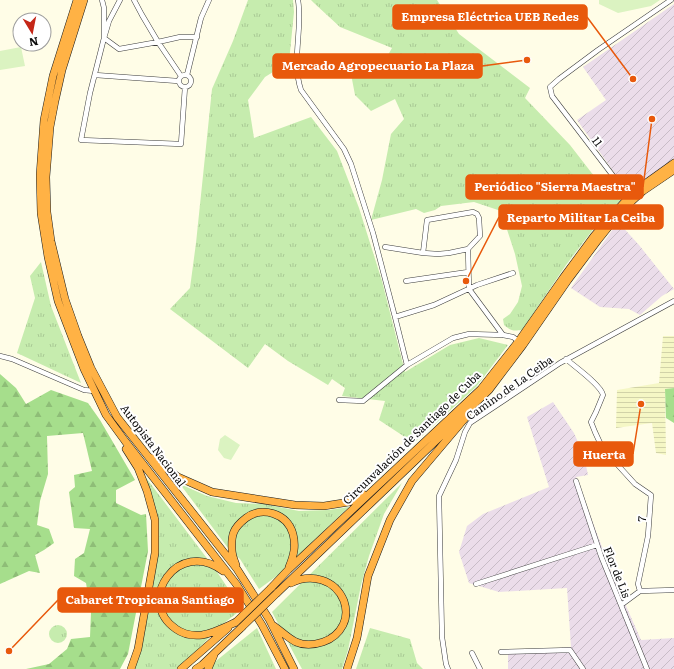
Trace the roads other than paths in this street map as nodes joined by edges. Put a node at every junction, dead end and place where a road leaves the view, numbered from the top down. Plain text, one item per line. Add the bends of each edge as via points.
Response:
1 (77, 0) edge
2 (84, 0) edge
3 (102, 0) edge
4 (120, 0) edge
5 (134, 0) edge
6 (209, 0) edge
7 (298, 0) edge
8 (670, 0) edge
9 (197, 37) junction
10 (104, 38) junction
11 (158, 42) junction
12 (95, 75) junction
13 (187, 75) junction
14 (181, 76) junction
15 (178, 81) junction
16 (185, 87) junction
17 (674, 163) edge
18 (674, 170) edge
19 (630, 199) junction
20 (385, 247) dead end
21 (468, 249) junction
22 (423, 253) junction
23 (468, 272) junction
24 (513, 273) dead end
25 (406, 281) dead end
26 (469, 289) junction
27 (674, 301) edge
28 (395, 317) junction
29 (503, 335) junction
30 (521, 343) junction
31 (0, 356) edge
32 (566, 359) junction
33 (407, 365) junction
34 (489, 390) junction
35 (94, 391) junction
36 (339, 400) dead end
37 (106, 414) junction
38 (465, 419) junction
39 (465, 432) junction
40 (142, 449) junction
41 (399, 466) junction
42 (576, 481) dead end
43 (597, 544) junction
44 (237, 569) junction
45 (288, 570) junction
46 (476, 584) dead end
47 (237, 585) junction
48 (285, 586) junction
49 (674, 590) edge
50 (640, 591) junction
51 (621, 605) junction
52 (236, 622) junction
53 (271, 624) junction
54 (272, 642) junction
55 (216, 651) junction
56 (501, 652) dead end
57 (472, 653) dead end
58 (131, 669) edge
59 (181, 669) edge
60 (196, 669) edge
61 (208, 669) edge
62 (279, 669) edge
63 (285, 669) edge
64 (294, 669) edge
65 (347, 669) edge
66 (448, 669) edge
67 (480, 669) edge
68 (583, 669) edge
69 (647, 669) edge

1 - 35 highway, Autopista Nacional via 54,76 44,120 40,175 41,213 58,301
2 - 40 highway, Autopista Nacional via 62,70 50,127 46,177 47,212 58,274 78,336 91,368 117,417
3 - 10 street
4 - 10 street
5 - 11 street
6 - 9 street via 201,18
7 - 28 street via 300,11 296,62 301,90 344,149 351,164 373,233
8 - 19 street, 11 via 550,87 552,96
9 - 11 street via 180,37
9 - 13 street
10 - 11 street via 120,49
10 - 12 street
11 - 14 street
12 - 15 street
12 - 16 street via 81,140 181,144
13 - 14 street
13 - 16 street via 191,82
14 - 15 street
15 - 16 street
17 - 19 highway via 639,188
18 - 19 highway
19 - 30 highway, Circunvalación de Santiago de Cuba via 594,236
20 - 22 street
21 - 22 street via 449,253
21 - 22 street via 480,236 479,218 472,212 427,220
21 - 23 street
23 - 25 street
23 - 26 street
24 - 26 street
26 - 28 street via 434,305
26 - 29 street
27 - 32 street, Camino de La Ceiba
28 - 33 street
29 - 30 street
29 - 33 street via 470,334 453,338
30 - 34 highway, Circunvalación de Santiago de Cuba
30 - 41 highway, Circunvalación de Santiago de Cuba via 481,388
31 - 35 street via 84,390
32 - 39 street, Camino de La Ceiba via 470,423
32 - 50 street, 7 via 602,390 603,395 591,424 607,458 615,462 635,484 651,495 648,536 638,584
33 - 36 street via 363,401
34 - 38 highway
34 - 48 highway, Circunvalación de Santiago de Cuba
35 - 37 highway, Autopista Nacional
37 - 47 highway, Autopista Nacional
37 - 58 highway via 138,468 155,520 155,553 138,649
38 - 39 street
38 - 65 highway via 412,481 390,520 368,576 357,638
39 - 66 street, Camino de La Ceiba via 456,460 439,496 442,637
40 - 41 highway via 178,477 212,492 295,505 324,506 349,502 358,498
40 - 44 highway, Autopista Nacional
41 - 45 highway, Circunvalación de Santiago de Cuba
42 - 43 street, Flor de Lis
43 - 46 street
43 - 51 street, Flor de Lis
44 - 45 highway via 232,552 234,530 249,515 267,512 284,519 292,533 294,556
44 - 53 highway, Autopista Nacional
45 - 52 highway, Circunvalación de Santiago de Cuba, bridge
47 - 52 highway via 218,567 205,562 193,562 182,564 166,577 160,598 164,617 171,626 189,635 202,635
47 - 54 highway, Autopista Nacional
48 - 53 highway via 298,580 315,578 327,582 340,593 346,607 346,618 335,636 325,642 309,645 296,642
48 - 55 highway, Circunvalación de Santiago de Cuba, bridge
49 - 50 street
50 - 51 street
51 - 69 street, Flor de Lis
52 - 59 highway, Circunvalación de Santiago de Cuba
53 - 64 highway, Autopista Nacional
54 - 62 highway
54 - 63 highway, Autopista Nacional
55 - 60 highway, Circunvalación de Santiago de Cuba
55 - 61 highway
56 - 68 street via 570,650
57 - 67 street

